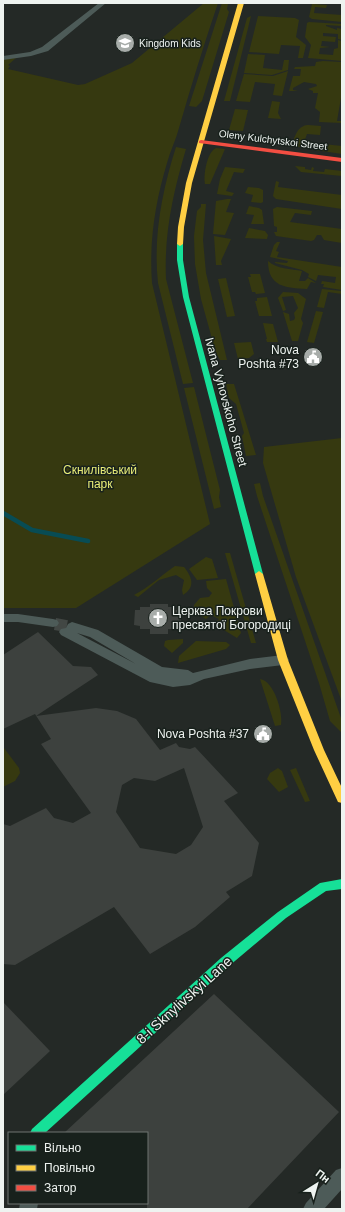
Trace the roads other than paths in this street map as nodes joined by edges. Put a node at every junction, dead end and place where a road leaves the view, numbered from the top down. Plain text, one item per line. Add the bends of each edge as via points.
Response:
1 (103, 3) edge
2 (241, 3) edge
3 (7, 58) edge
4 (201, 142) junction
5 (342, 160) edge
6 (3, 618) edge
7 (53, 623) tunnel mouth
8 (68, 630) tunnel mouth
9 (283, 660) junction
10 (342, 799) edge
11 (342, 884) edge
12 (37, 1132) edge
13 (342, 1176) edge
14 (312, 1209) edge

1 - 3 street via 45,49
2 - 4 main road, Ivana Vyhovskoho Street
4 - 5 main road, Oleny Kulchytskoi Street
4 - 9 main road, Ivana Vyhovskoho Street via 189,182 184,211 180,244 182,276 223,441
6 - 7 street
8 - 9 street via 154,679 173,682 250,664
9 - 10 main road, Ivana Vyhovskoho Street via 319,750
11 - 12 main road, 8-i Sknylivskyi Lane via 324,886 277,919 225,962
13 - 14 street

